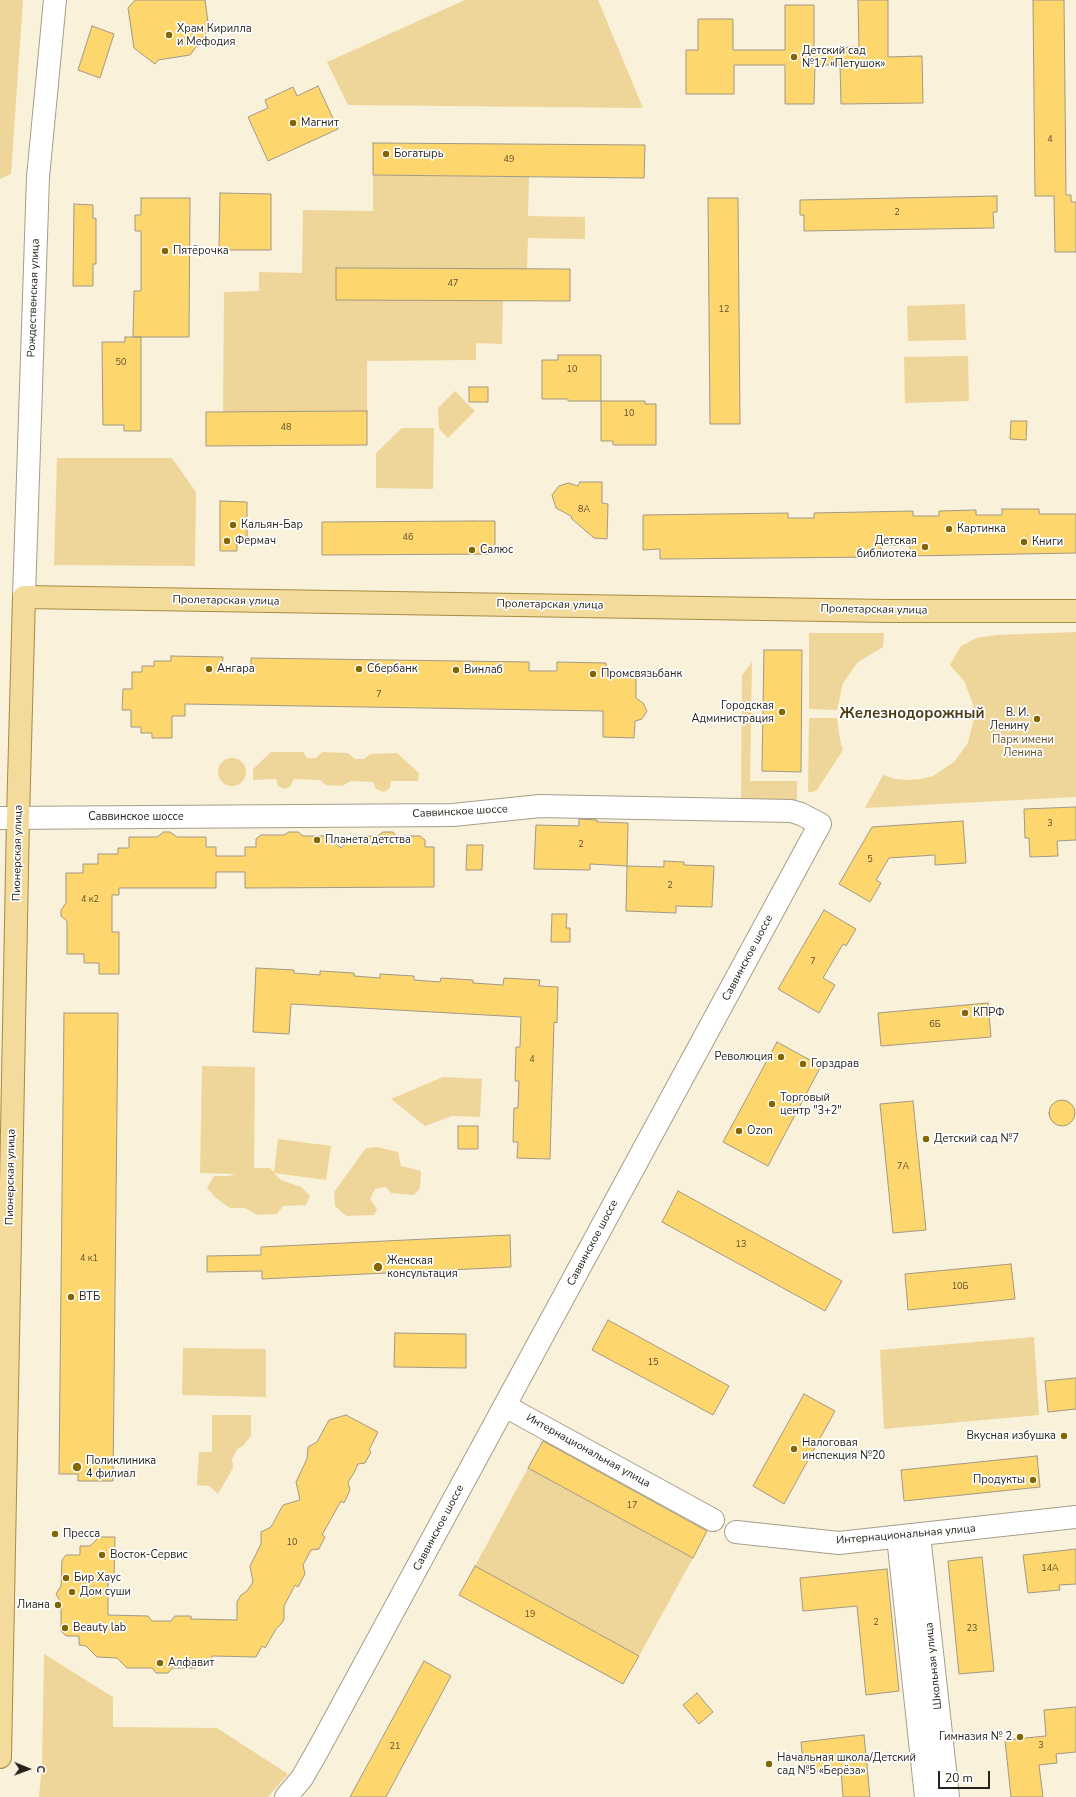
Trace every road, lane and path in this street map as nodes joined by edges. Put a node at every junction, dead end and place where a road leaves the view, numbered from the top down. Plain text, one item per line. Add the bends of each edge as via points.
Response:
1 (55, 0) edge
2 (24, 597) junction
3 (1076, 611) edge
4 (9, 818) edge
5 (505, 1406) junction
6 (1076, 1517) edge
7 (713, 1520) dead end
8 (736, 1532) dead end
9 (919, 1534) junction
10 (898, 1537) junction
11 (0, 1757) edge
12 (286, 1797) edge
13 (926, 1797) edge
14 (948, 1797) edge

1 - 2 street, Рождественская улица via 38,177
2 - 3 main road, Пролетарская улица via 888,611
2 - 4 main road, Пионерская улица
4 - 5 street, Саввинское шоссе via 453,814 540,806 792,812 820,824
4 - 11 main road, Пионерская улица
5 - 7 street, Интернациональная улица
5 - 12 street, Саввинское шоссе via 318,1750 302,1778
6 - 9 street, Интернациональная улица
8 - 10 street, Интернациональная улица via 839,1542
9 - 10 street, Интернациональная улица
9 - 14 street, Школьная улица
10 - 13 street, Школьная улица

